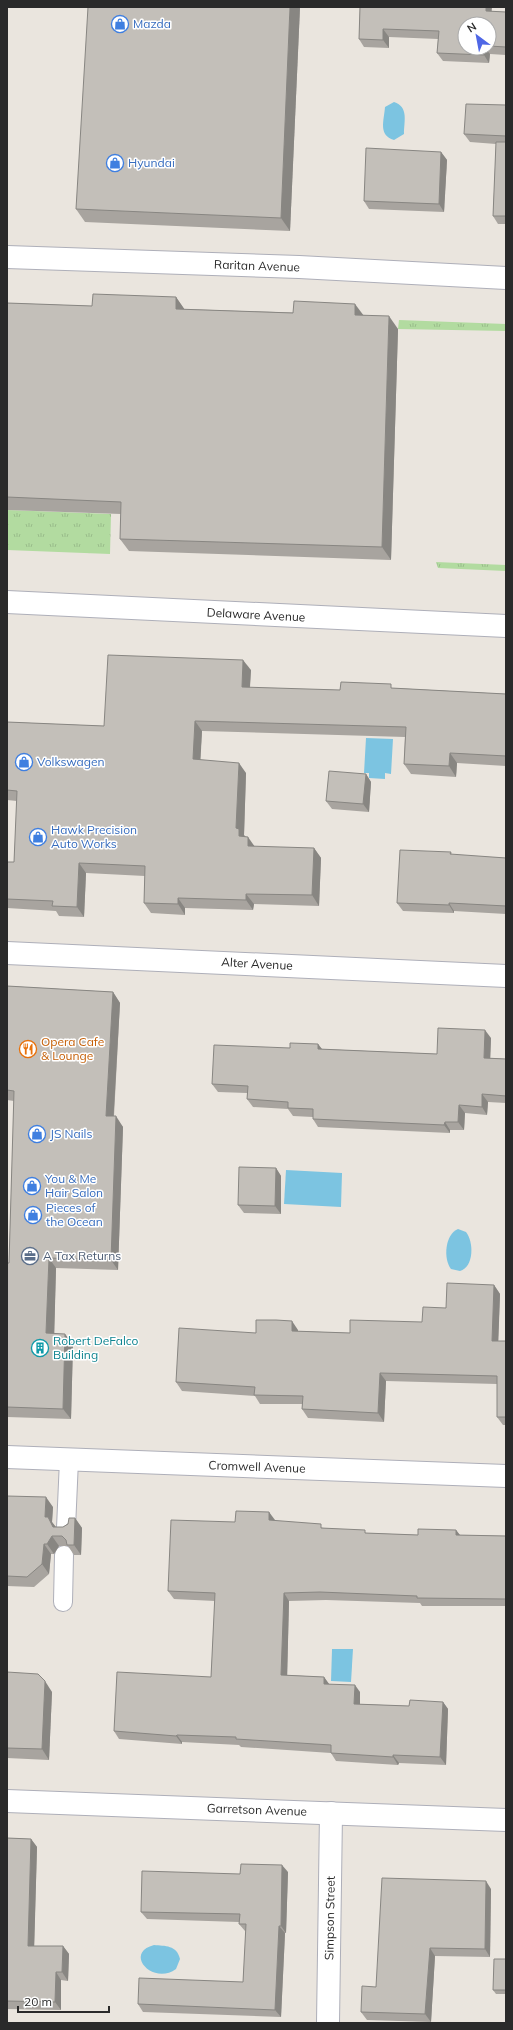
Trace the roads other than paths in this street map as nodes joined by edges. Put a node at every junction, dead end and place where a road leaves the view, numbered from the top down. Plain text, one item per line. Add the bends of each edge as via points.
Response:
1 (7, 257) edge
2 (506, 278) edge
3 (7, 602) edge
4 (506, 626) edge
5 (7, 953) edge
6 (506, 976) edge
7 (7, 1457) edge
8 (69, 1460) junction
9 (506, 1476) edge
10 (66, 1528) edge
11 (64, 1555) edge
12 (63, 1602) dead end
13 (7, 1801) edge
14 (331, 1813) junction
15 (506, 1820) edge
16 (328, 2023) edge

1 - 2 street, Raritan Avenue via 300,267
3 - 4 street, Delaware Avenue
5 - 6 street, Alter Avenue
7 - 8 street, Cromwell Avenue
8 - 9 street, Cromwell Avenue
8 - 10 lane
11 - 12 lane
13 - 14 street, Garretson Avenue
14 - 15 street, Garretson Avenue
14 - 16 street, Simpson Street

